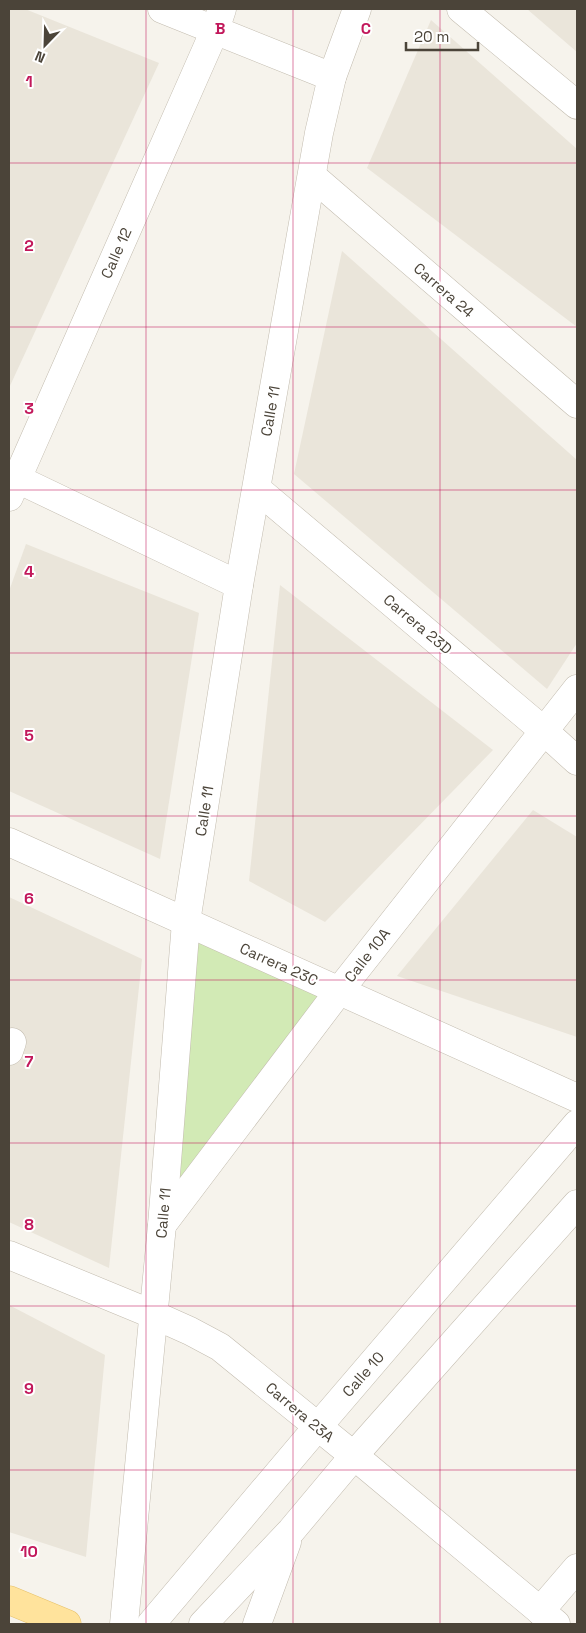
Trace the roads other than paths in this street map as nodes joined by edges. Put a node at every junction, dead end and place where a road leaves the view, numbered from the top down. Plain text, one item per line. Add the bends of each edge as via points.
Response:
1 (162, 9) edge
2 (357, 9) edge
3 (461, 9) edge
4 (218, 19) edge
5 (332, 77) junction
6 (577, 105) edge
7 (312, 176) junction
8 (577, 404) edge
9 (11, 484) edge
10 (257, 489) junction
11 (239, 585) junction
12 (577, 689) edge
13 (544, 730) junction
14 (577, 760) edge
15 (9, 842) edge
16 (186, 922) junction
17 (339, 991) junction
18 (577, 1098) edge
19 (577, 1124) edge
20 (577, 1204) edge
21 (162, 1225) junction
22 (9, 1255) edge
23 (152, 1314) junction
24 (318, 1427) junction
25 (354, 1456) junction
26 (291, 1531) junction
27 (577, 1568) edge
28 (9, 1600) edge
29 (548, 1618) edge
30 (67, 1624) edge
31 (124, 1624) edge
32 (151, 1624) edge
33 (203, 1624) edge
34 (257, 1624) edge

1 - 4 street
2 - 5 street, Calle 11
3 - 6 street
4 - 5 street
4 - 9 street, Calle 12
5 - 7 street, Calle 11 via 318,133
7 - 8 street, Carrera 24
7 - 10 street, Calle 11
9 - 11 street
10 - 11 street, Calle 11
10 - 13 street, Carrera 23D
11 - 16 street, Calle 11
12 - 13 street, Calle 10A
13 - 14 street, Carrera 23D
13 - 17 street, Calle 10A
15 - 16 street, Carrera 23C
16 - 17 street, Carrera 23C
16 - 21 street, Calle 11
17 - 18 street, Carrera 23C
17 - 21 street, Calle 10A
19 - 24 street, Calle 10
20 - 25 street
21 - 23 street, Calle 11
22 - 23 street, Carrera 23A
23 - 24 street, Carrera 23A via 220,1347
23 - 31 street, Calle 11
24 - 25 street, Carrera 23A
24 - 32 street, Calle 10
25 - 26 street
25 - 29 street, Carrera 23A
26 - 33 street
26 - 34 street
27 - 29 street
28 - 30 main road

